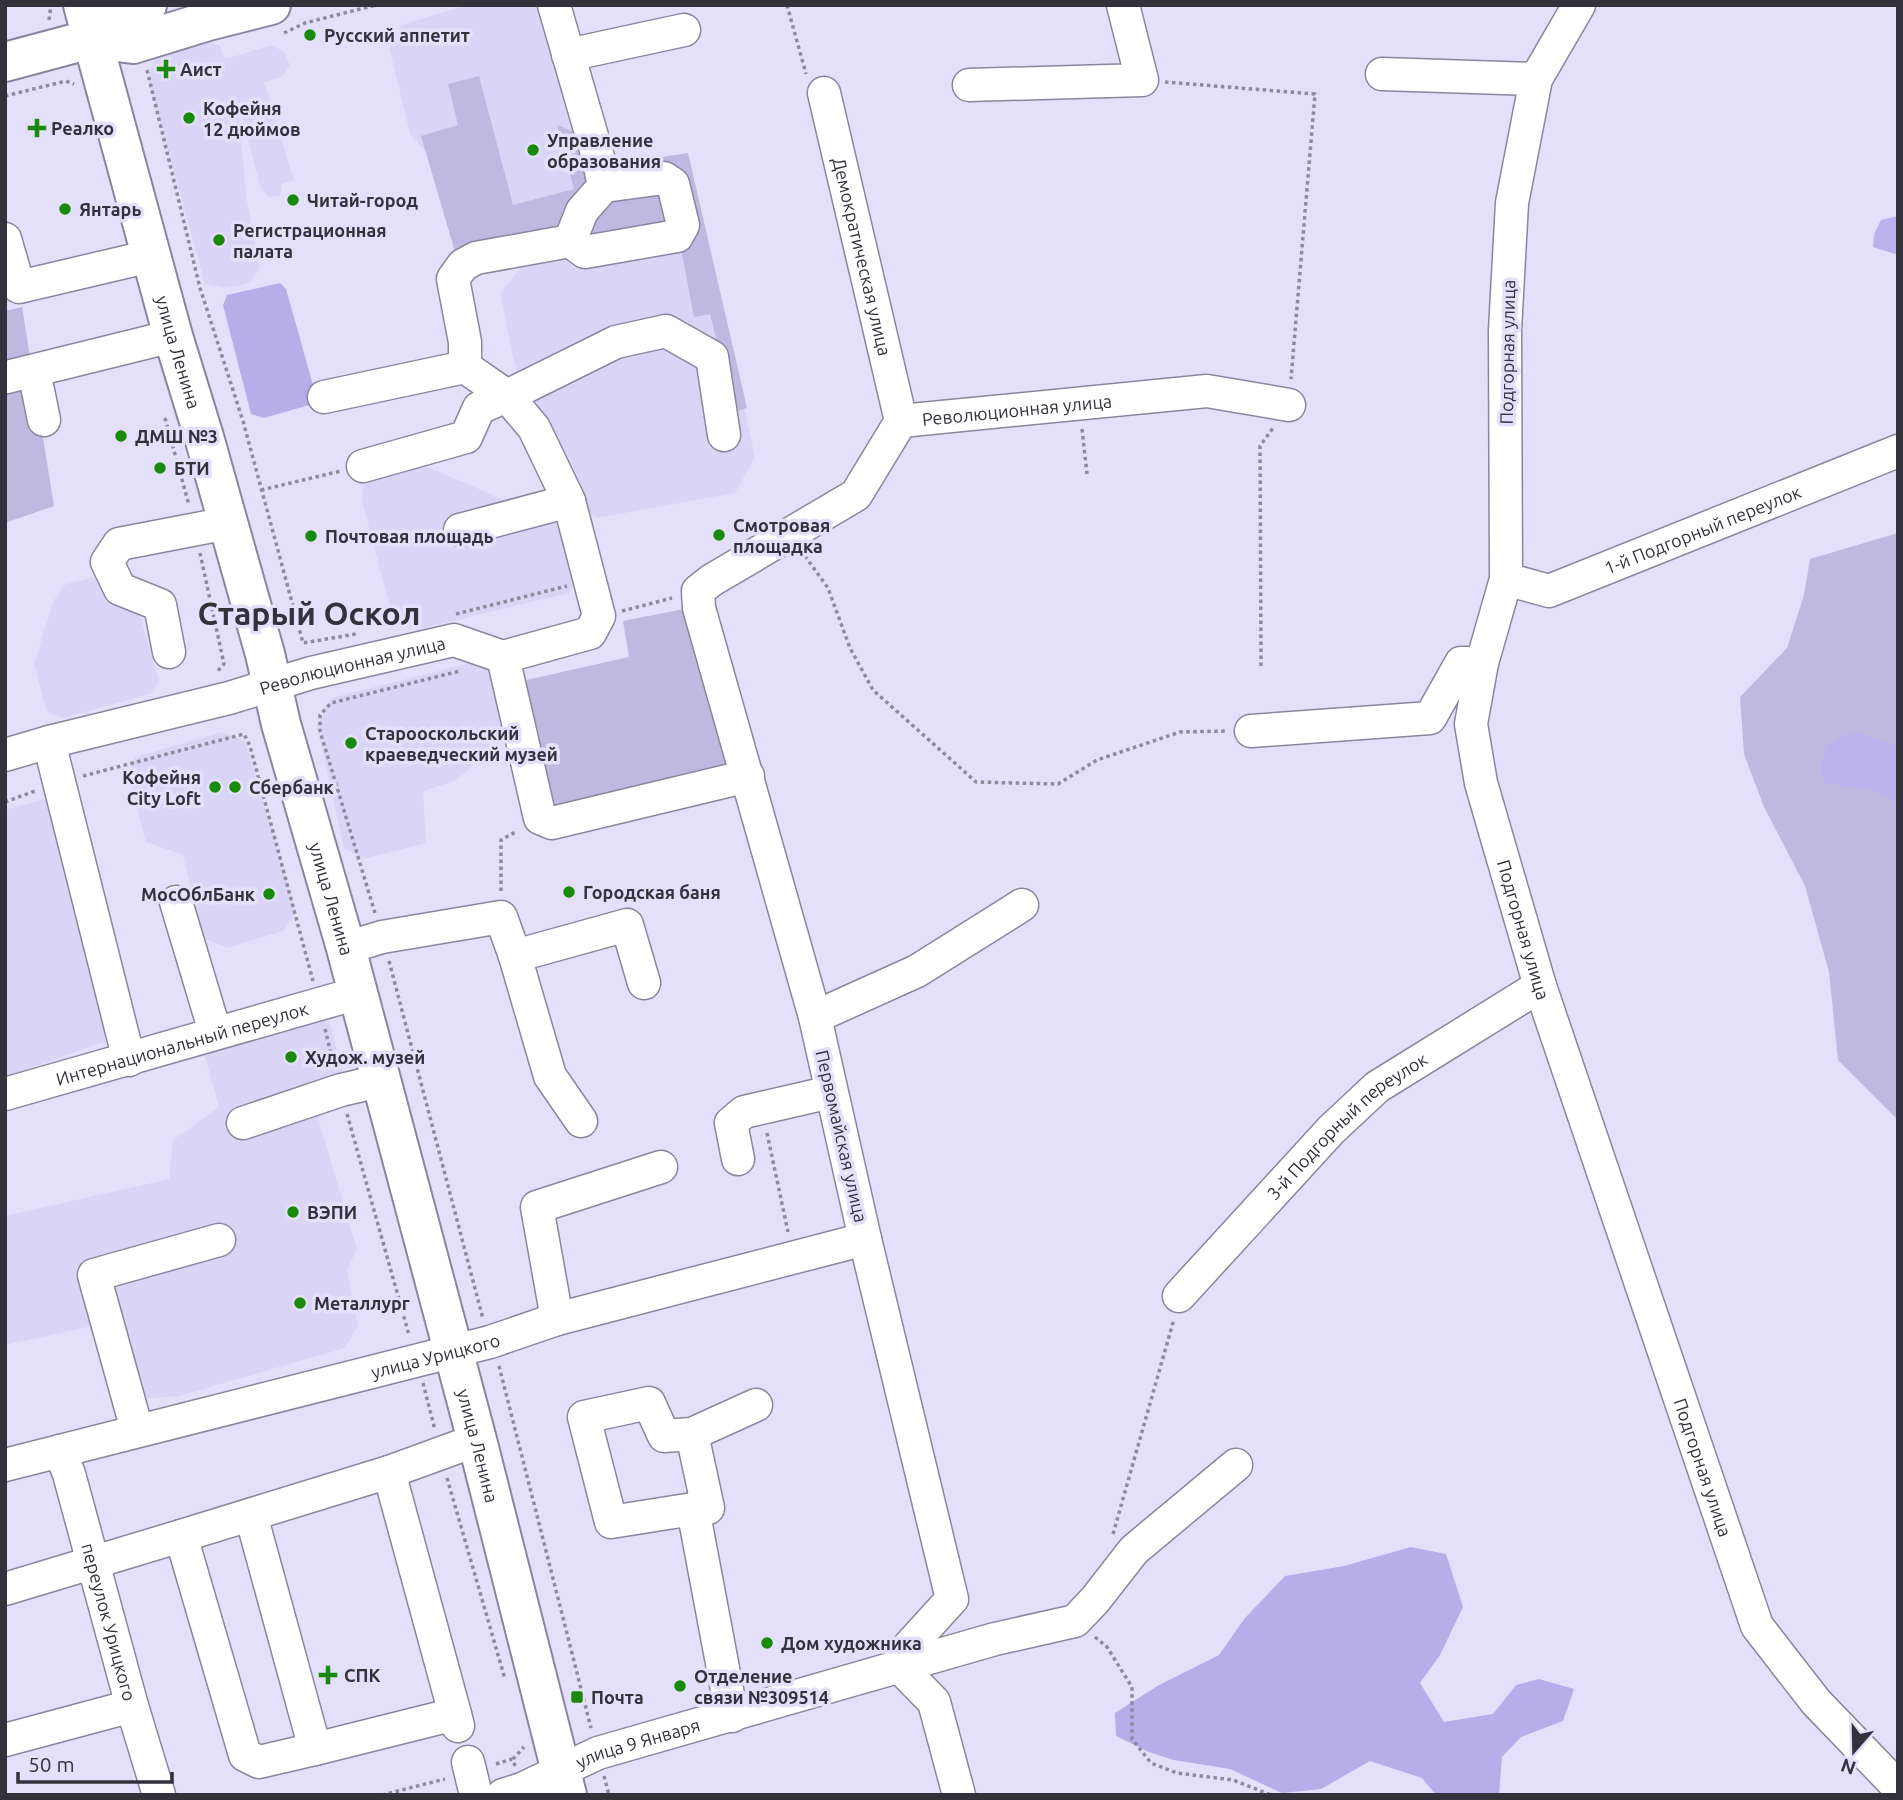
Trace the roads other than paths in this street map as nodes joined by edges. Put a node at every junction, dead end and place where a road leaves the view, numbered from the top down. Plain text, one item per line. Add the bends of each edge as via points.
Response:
1 (147, 5) edge
2 (554, 5) edge
3 (1124, 5) edge
4 (1579, 5) edge
5 (273, 19) edge
6 (87, 22) edge
7 (684, 30) dead end
8 (568, 54) junction
9 (5, 62) edge
10 (1382, 74) dead end
11 (1536, 79) junction
12 (815, 83) road end
13 (969, 85) dead end
14 (604, 186) junction
15 (5, 239) edge
16 (570, 241) junction
17 (151, 256) junction
18 (173, 336) junction
19 (465, 367) junction
20 (507, 396) junction
21 (324, 397) dead end
22 (1289, 405) road end
23 (44, 420) dead end
24 (901, 421) junction
25 (724, 435) dead end
26 (1898, 452) edge
27 (363, 466) road end
28 (569, 501) junction
29 (228, 523) junction
30 (460, 530) dead end
31 (1506, 579) junction
32 (698, 591) joint
33 (169, 652) dead end
34 (503, 657) junction
35 (1482, 663) junction
36 (273, 684) junction
37 (1251, 731) road end
38 (48, 742) junction
39 (5, 755) edge
40 (748, 776) junction
41 (176, 902) dead end
42 (1022, 905) dead end
43 (346, 948) junction
44 (515, 956) junction
45 (644, 983) dead end
46 (1540, 986) junction
47 (358, 993) junction
48 (815, 1017) junction
49 (215, 1032) junction
50 (129, 1060) junction
51 (380, 1081) junction
52 (831, 1092) junction
53 (5, 1094) edge
54 (582, 1121) dead end
55 (243, 1122) dead end
56 (738, 1159) dead end
57 (661, 1167) dead end
58 (865, 1239) junction
59 (219, 1240) dead end
60 (1179, 1296) road end
61 (557, 1319) junction
62 (453, 1350) junction
63 (756, 1405) dead end
64 (137, 1430) junction
65 (692, 1434) junction
66 (477, 1440) junction
67 (60, 1451) junction
68 (6, 1461) edge
69 (1237, 1465) dead end
70 (389, 1472) junction
71 (693, 1509) junction
72 (251, 1515) junction
73 (181, 1536) junction
74 (93, 1561) junction
75 (5, 1589) edge
76 (900, 1667) junction
77 (132, 1706) junction
78 (732, 1716) junction
79 (5, 1740) edge
80 (315, 1749) junction
81 (468, 1762) dead end
82 (564, 1783) edge
83 (1898, 1787) edge
84 (512, 1792) edge
85 (159, 1795) edge
86 (476, 1795) edge
87 (959, 1795) edge

1 - 6 main road
2 - 8 street
3 - 13 street via 1142,80
4 - 11 street, Подгорная улица
5 - 6 main road via 208,21 133,44
6 - 9 main road
6 - 17 main road, улица Ленина
7 - 8 street
8 - 14 street
10 - 11 street
11 - 31 street, Подгорная улица via 1512,204 1506,330
12 - 24 street, Демократическая улица
14 - 16 street via 582,211
14 - 16 street via 664,178 673,184 683,225 677,236 585,252
15 - 17 street via 19,287
16 - 19 street via 476,258 463,265 453,279 465,341
17 - 18 main road, улица Ленина
18 - 23 street via 20,374
18 - 29 main road, улица Ленина
19 - 20 street
19 - 21 street
20 - 25 street via 616,342 666,331 712,357
20 - 27 street via 480,408 466,437
20 - 28 street via 534,428
22 - 24 street, Революционная улица via 1207,391
24 - 32 street, Революционная улица via 856,495
26 - 31 street, 1-й Подгорный переулок via 1549,591
28 - 30 street
28 - 34 street via 599,616 590,633
29 - 33 street via 120,544 107,562 120,589 160,605
29 - 36 main road, улица Ленина
31 - 35 street, Подгорная улица
32 - 40 street, Первомайская улица
34 - 36 street, Революционная улица via 454,640
34 - 40 street via 541,818 552,823
35 - 37 street via 1461,663 1430,718
35 - 46 street, Подгорная улица via 1471,724 1481,783
36 - 38 street, Революционная улица
36 - 43 main road, улица Ленина
38 - 39 street, Революционная улица
38 - 50 street
40 - 48 street, Первомайская улица
41 - 49 street
42 - 48 street via 917,971
43 - 44 street via 500,917
43 - 47 main road, улица Ленина
44 - 45 street via 627,925
44 - 54 street via 550,1076
46 - 60 street, 3-й Подгорный переулок via 1377,1087 1331,1130
46 - 83 street, Подгорная улица via 1757,1626 1816,1702
47 - 49 street, Интернациональный переулок
47 - 51 main road, улица Ленина
48 - 52 street, Первомайская улица
49 - 50 street, Интернациональный переулок
50 - 53 street, Интернациональный переулок
51 - 55 street
51 - 62 main road, улица Ленина
52 - 56 street via 744,1112 731,1123
52 - 58 street, Первомайская улица
57 - 61 street via 537,1207
58 - 61 street, улица Урицкого
58 - 76 street, Первомайская улица via 952,1600 901,1655
59 - 64 street via 94,1275
61 - 62 street, улица Урицкого
62 - 64 street, улица Урицкого
62 - 66 main road, улица Ленина
63 - 65 street
64 - 67 street, улица Урицкого
65 - 71 street via 708,1508
65 - 71 street via 664,1436 649,1403 584,1417 611,1521
66 - 70 street
66 - 82 main road, улица Ленина
67 - 68 street, улица Урицкого
67 - 74 street, переулок Урицкого
69 - 76 street via 1134,1550 1075,1620
70 - 72 street
70 - 80 street via 457,1720
71 - 78 street
72 - 73 street
72 - 80 street
73 - 74 street
73 - 80 street via 245,1755 259,1762
74 - 75 street
74 - 77 street, переулок Урицкого
76 - 78 street, улица 9 Января
76 - 87 street via 934,1702
77 - 79 street
77 - 85 street, переулок Урицкого
78 - 82 street, улица 9 Января via 598,1753
81 - 86 street
82 - 84 street, улица 9 Января

